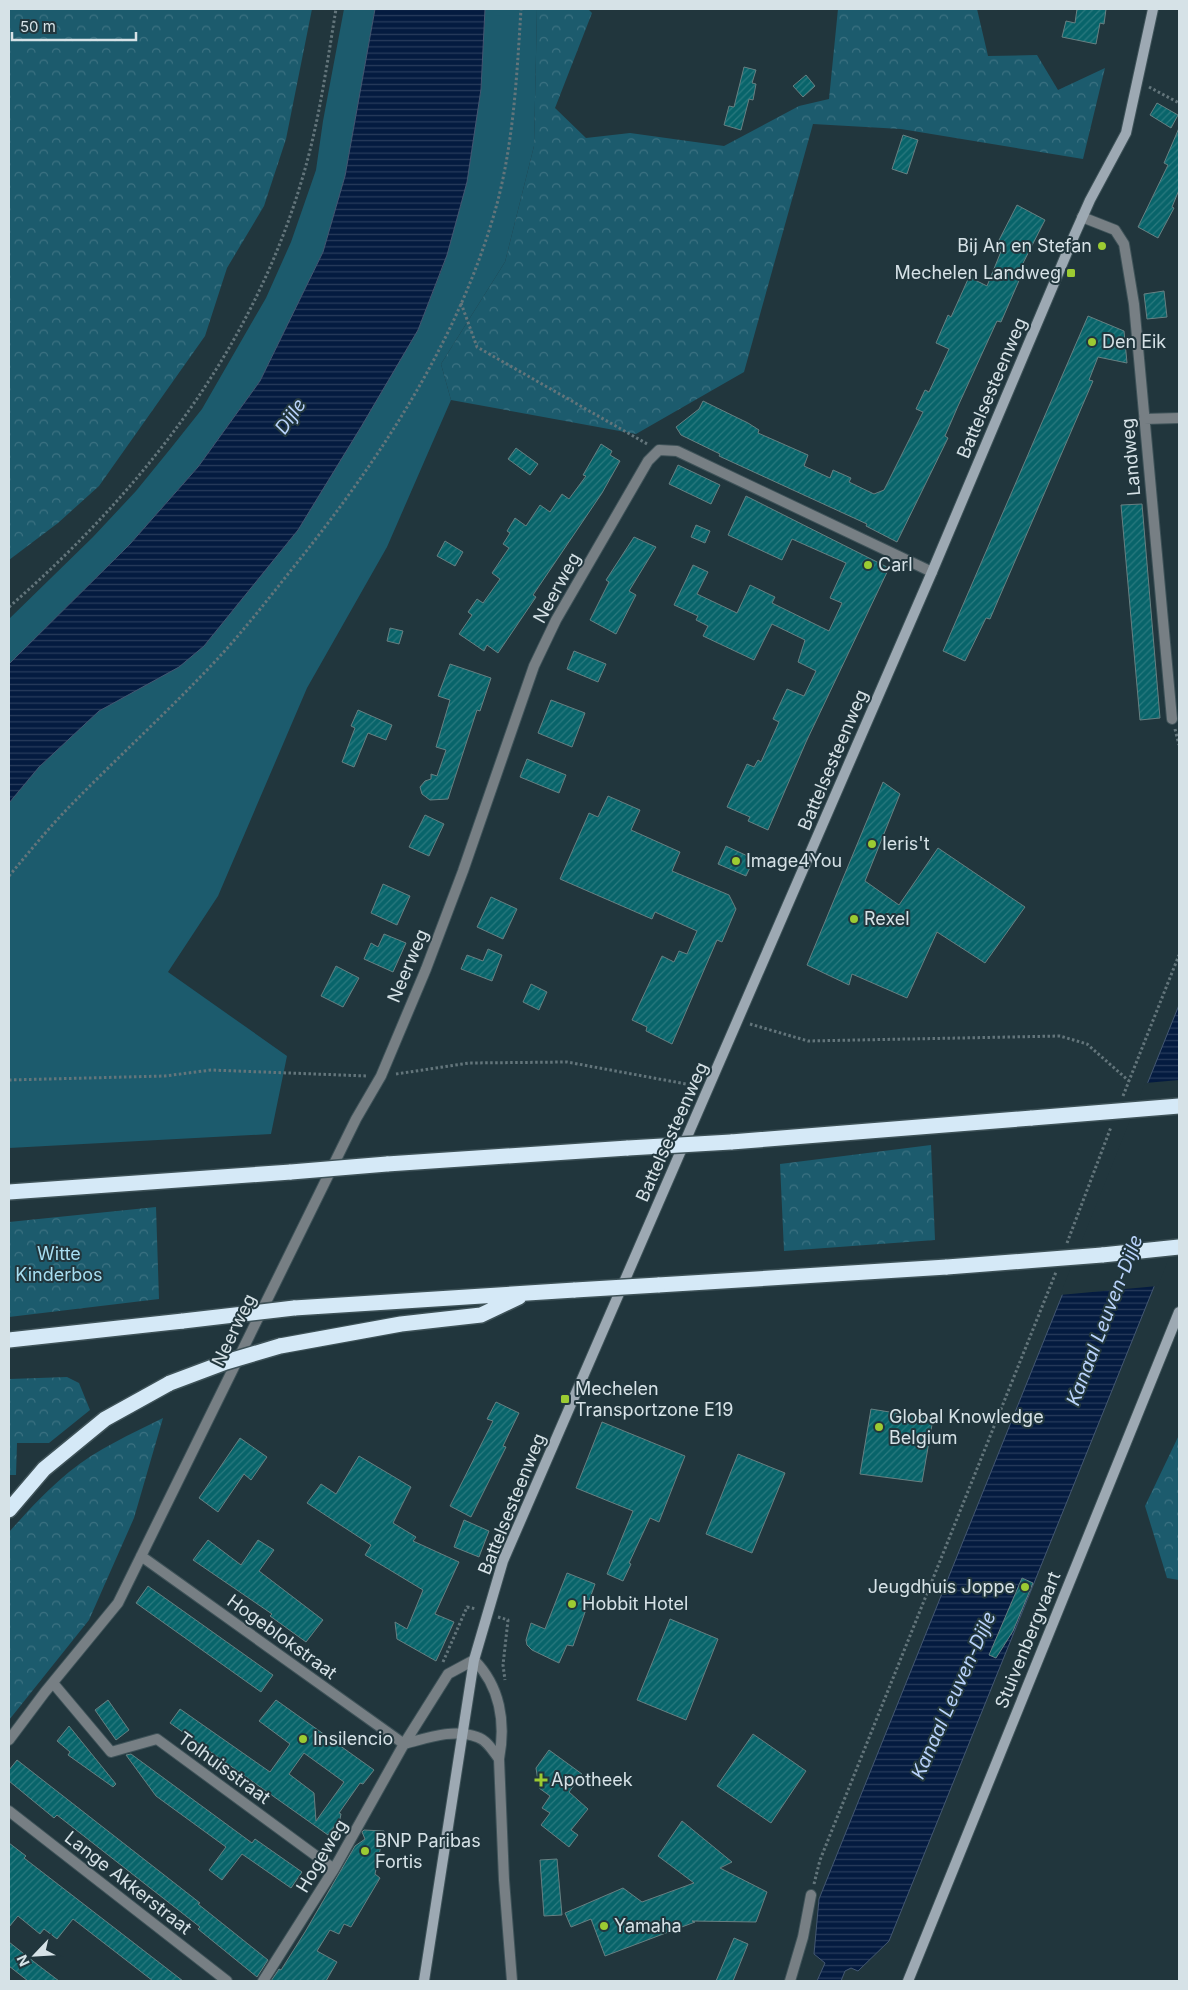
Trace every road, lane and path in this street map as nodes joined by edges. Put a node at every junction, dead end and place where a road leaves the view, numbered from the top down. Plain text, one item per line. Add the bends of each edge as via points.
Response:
1 (336, 9) edge
2 (521, 9) edge
3 (1153, 9) edge
4 (1138, 80) junction
5 (1179, 103) edge
6 (1082, 217) junction
7 (461, 303) junction
8 (1179, 418) edge
9 (1144, 419) junction
10 (659, 450) junction
11 (932, 572) junction
12 (9, 607) edge
13 (1172, 719) dead end
14 (9, 876) edge
15 (1179, 955) edge
16 (739, 1021) junction
17 (381, 1076) junction
18 (9, 1080) edge
19 (1129, 1081) junction
20 (709, 1088) junction
21 (1120, 1104) dead end
22 (1179, 1106) edge
23 (1113, 1123) dead end
24 (9, 1192) edge
25 (1067, 1244) dead end
26 (1179, 1247) edge
27 (1060, 1263) dead end
28 (528, 1293) junction
29 (1179, 1312) edge
30 (9, 1340) edge
31 (9, 1510) edge
32 (141, 1556) junction
33 (474, 1660) junction
34 (53, 1683) junction
35 (461, 1734) junction
36 (9, 1740) edge
37 (404, 1744) junction
38 (499, 1758) junction
39 (9, 1811) edge
40 (334, 1869) junction
41 (811, 1895) joint
42 (227, 1981) edge
43 (263, 1981) edge
44 (424, 1981) edge
45 (512, 1981) edge
46 (790, 1981) edge
47 (908, 1981) edge

1 - 12 path via 303,175 251,310 177,429 104,514
2 - 7 path via 508,149 495,208
3 - 4 main road, Battelsesteenweg
4 - 5 path
4 - 6 main road, Battelsesteenweg via 1126,133
6 - 9 street, Landweg via 1115,230 1124,244 1134,304
6 - 11 main road, Battelsesteenweg
7 - 10 path via 477,347
7 - 14 path via 422,381 340,508 208,669 72,803
8 - 9 street
9 - 13 street, Landweg
10 - 11 street via 677,451
10 - 17 street, Neerweg via 648,461 556,620 534,666 463,871
11 - 16 main road, Battelsesteenweg
15 - 19 path
16 - 19 path via 808,1041 1060,1036 1087,1044
16 - 20 main road, Battelsesteenweg
17 - 18 path via 211,1070 165,1076
17 - 20 path via 469,1063 567,1062
17 - 32 street, Neerweg
19 - 21 path
20 - 33 main road, Battelsesteenweg via 526,1504 503,1561
22 - 24 highway, bridge via 731,1142
23 - 25 path
26 - 28 highway, bridge via 947,1267
27 - 41 path via 820,1860
28 - 30 highway, bridge via 294,1308
28 - 31 highway, bridge via 482,1315 401,1324 280,1346 170,1383 105,1419 44,1469
29 - 47 main road, Stuivenbergvaart
32 - 34 street, Neerweg via 118,1603
32 - 37 street, Hogeblokstraat
33 - 35 main road, Battelsesteenweg
33 - 37 street, Hogeweg via 448,1674
33 - 38 street via 486,1673 498,1696 502,1744
34 - 36 street, Neerweg
34 - 40 street, Tolhuisstraat via 111,1752 157,1739
35 - 37 street
35 - 38 street via 478,1737
35 - 44 main road, Battelsesteenweg
37 - 40 street, Hogeweg
38 - 45 street
39 - 42 street, Lange Akkerstraat
40 - 43 street, Hogeweg
41 - 46 street

